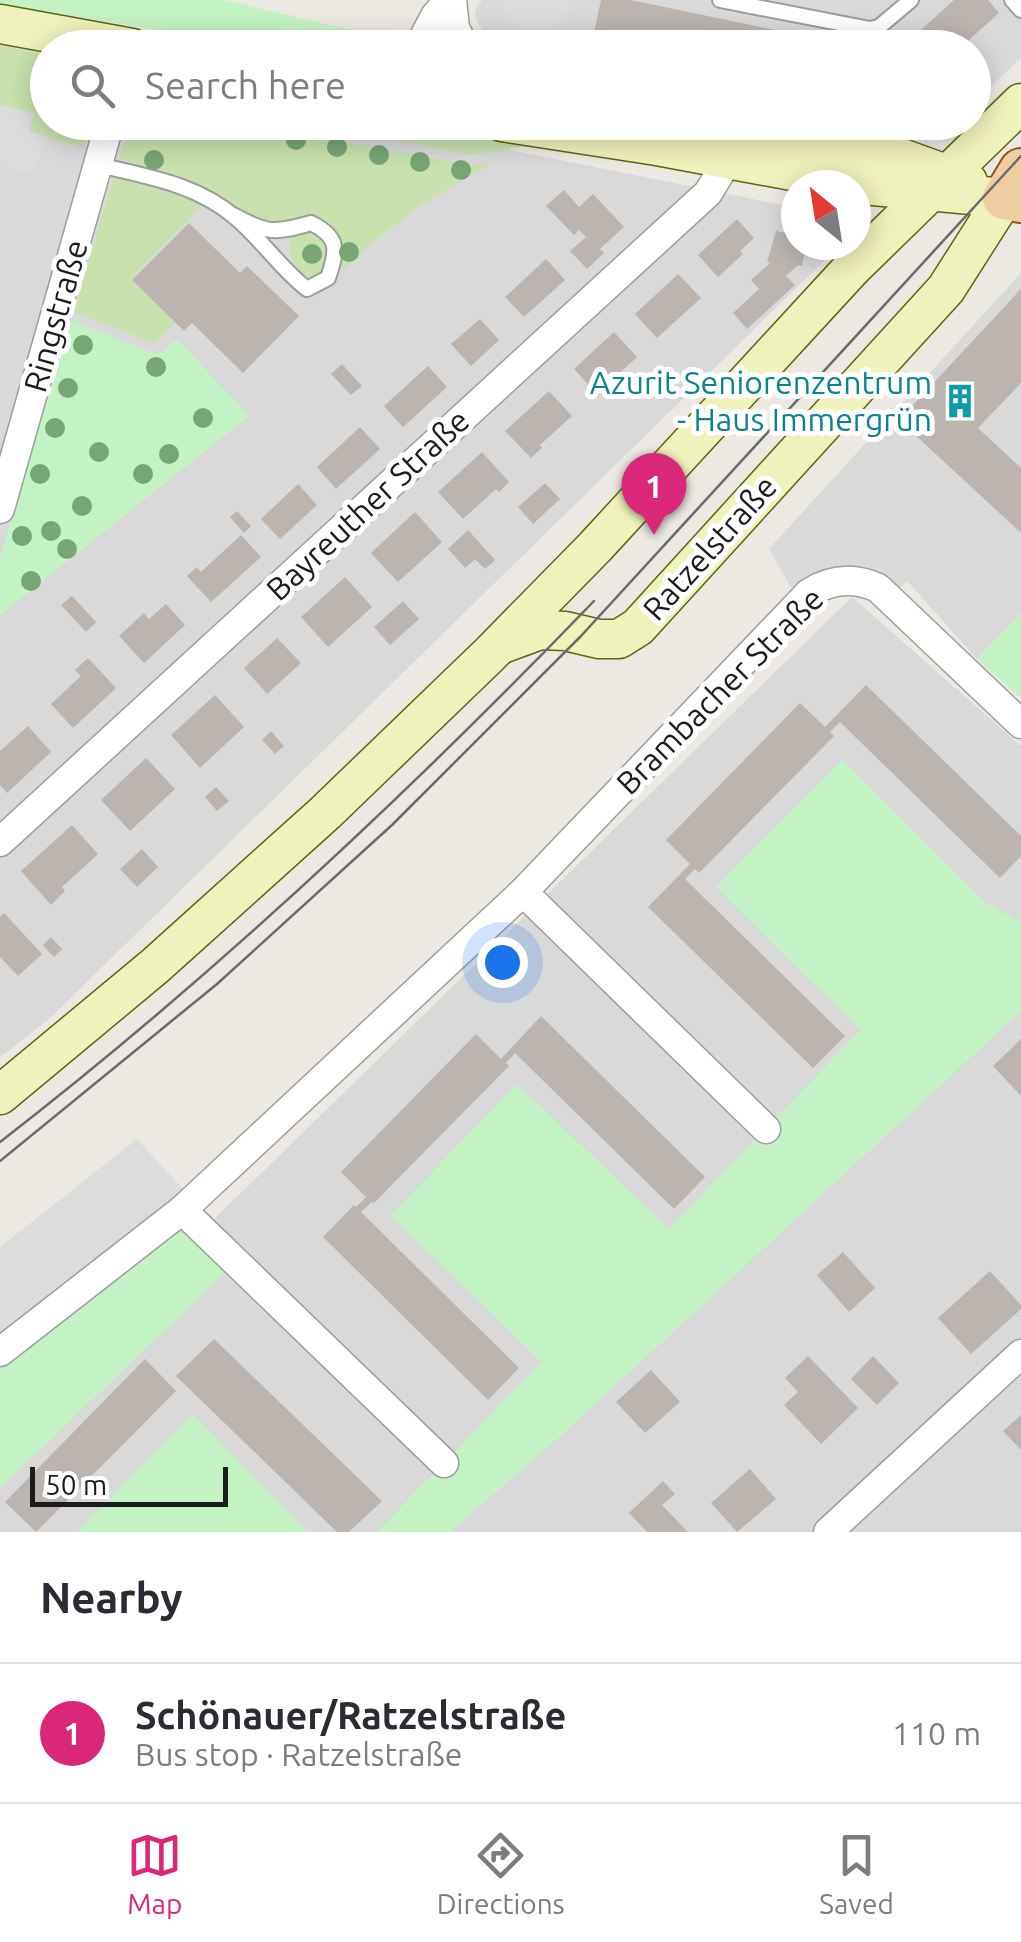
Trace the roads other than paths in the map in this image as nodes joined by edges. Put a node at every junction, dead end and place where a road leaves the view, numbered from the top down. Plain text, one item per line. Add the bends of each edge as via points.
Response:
1 (450, 0) edge
2 (720, 0) edge
3 (911, 0) edge
4 (1012, 0) edge
5 (1021, 10) edge
6 (0, 24) edge
7 (34, 30) edge
8 (428, 30) edge
9 (457, 30) edge
10 (1021, 102) edge
11 (991, 131) edge
12 (105, 140) edge
13 (619, 140) edge
14 (982, 140) edge
15 (728, 141) edge
16 (99, 165) junction
17 (792, 170) edge
18 (938, 182) junction
19 (871, 186) edge
20 (1015, 190) edge
21 (233, 215) junction
22 (871, 239) edge
23 (847, 260) edge
24 (0, 509) edge
25 (500, 644) junction
26 (1021, 724) edge
27 (0, 842) edge
28 (523, 892) junction
29 (0, 1095) edge
30 (766, 1129) dead end
31 (182, 1210) junction
32 (0, 1352) edge
33 (1021, 1354) edge
34 (444, 1463) dead end
35 (828, 1532) edge

1 - 8 street
1 - 9 street
2 - 3 lane via 870,30
4 - 5 lane
6 - 7 main road
10 - 11 main road, Ratzelstraße
12 - 16 street, Ringstraße
13 - 15 main road
14 - 18 main road, Ratzelstraße
15 - 17 main road
15 - 18 main road via 893,155
15 - 27 street, Bayreuther Straße via 708,194
16 - 21 lane via 184,186
16 - 24 street, Ringstraße
18 - 19 main road
18 - 20 main road
18 - 22 main road, Ratzelstraße
20 - 25 main road, Ratzelstraße via 946,290 638,627 618,639 540,630
21 - 21 lane via 308,289 328,278 335,248 328,232 310,223 272,232
23 - 25 main road, Ratzelstraße via 596,546
25 - 29 main road, Ratzelstraße via 310,826
26 - 28 street, Brambacher Straße via 878,588 831,582 809,593
28 - 30 street
28 - 31 street, Brambacher Straße
31 - 32 street, Brambacher Straße
31 - 34 street
33 - 35 street

